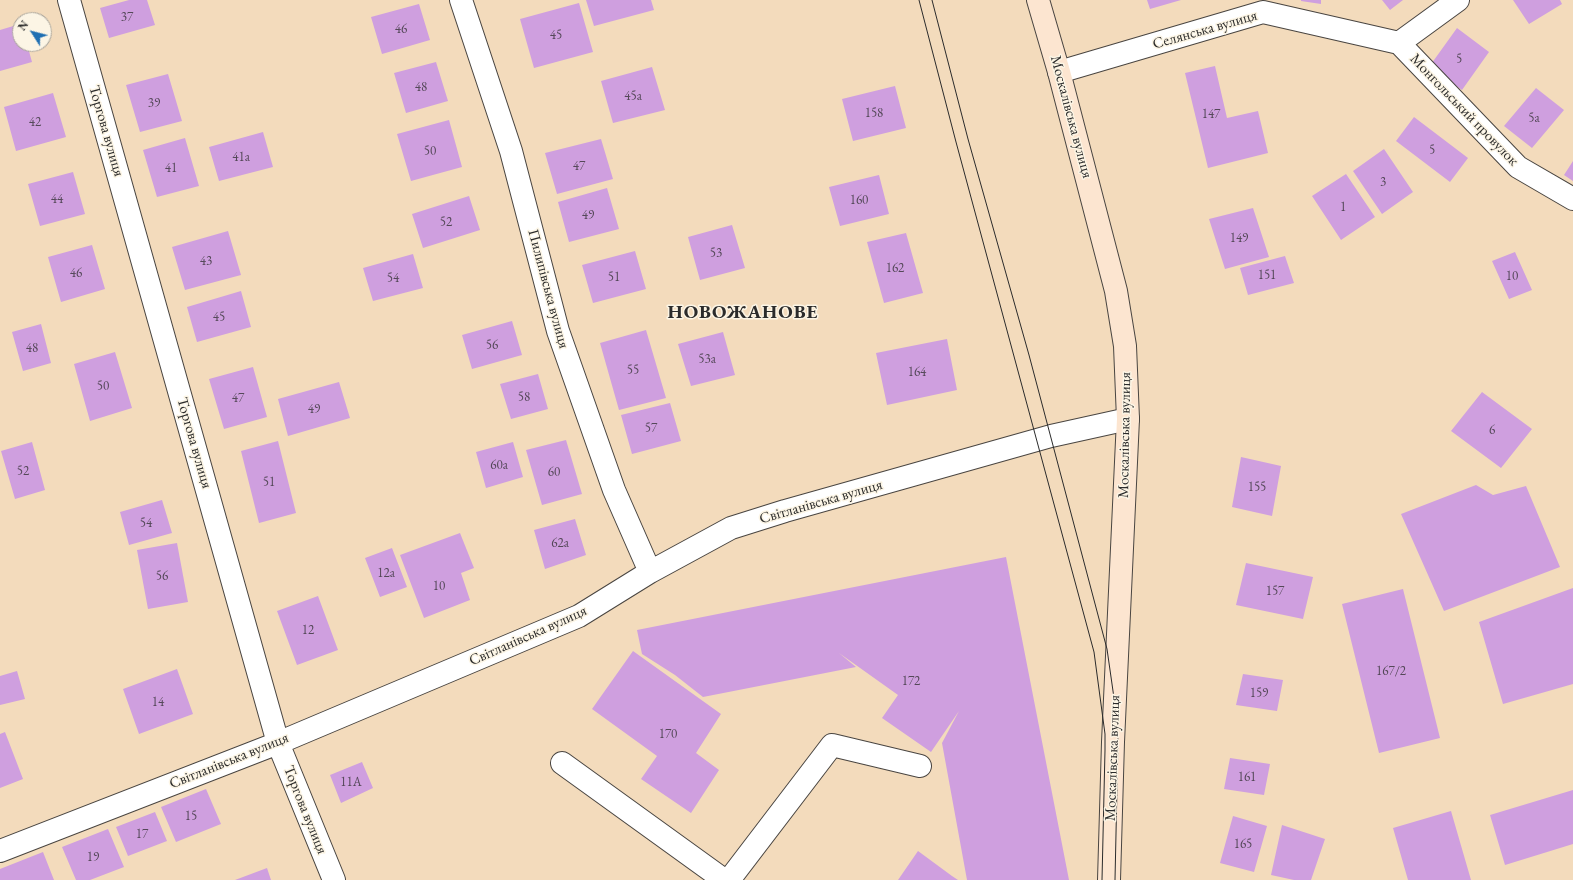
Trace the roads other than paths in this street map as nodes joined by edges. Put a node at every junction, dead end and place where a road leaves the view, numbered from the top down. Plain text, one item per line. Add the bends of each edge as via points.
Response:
1 (70, 0) edge
2 (461, 0) edge
3 (1038, 0) edge
4 (1458, 0) edge
5 (1399, 42) junction
6 (1059, 72) junction
7 (1573, 199) edge
8 (1128, 419) junction
9 (650, 572) junction
10 (278, 742) junction
11 (562, 763) dead end
12 (920, 766) dead end
13 (0, 851) edge
14 (334, 880) edge
15 (724, 880) edge
16 (729, 880) edge
17 (1109, 880) edge

1 - 10 street, Торгова вулиця
2 - 9 street, Пилипівська вулиця via 511,151 558,331 614,490
3 - 6 street, Москалівська вулиця
4 - 5 street
5 - 6 street, Селянська вулиця via 1263,12
5 - 7 street, Монгольський провулок via 1518,167
6 - 8 street, Москалівська вулиця via 1116,291 1125,346
8 - 9 street, Світланівська вулиця via 1051,436 784,511 731,528
8 - 17 street, Москалівська вулиця
9 - 10 street, Світланівська вулиця via 579,616
10 - 13 street, Світланівська вулиця
10 - 14 street, Торгова вулиця
11 - 15 street
12 - 16 street via 832,745

